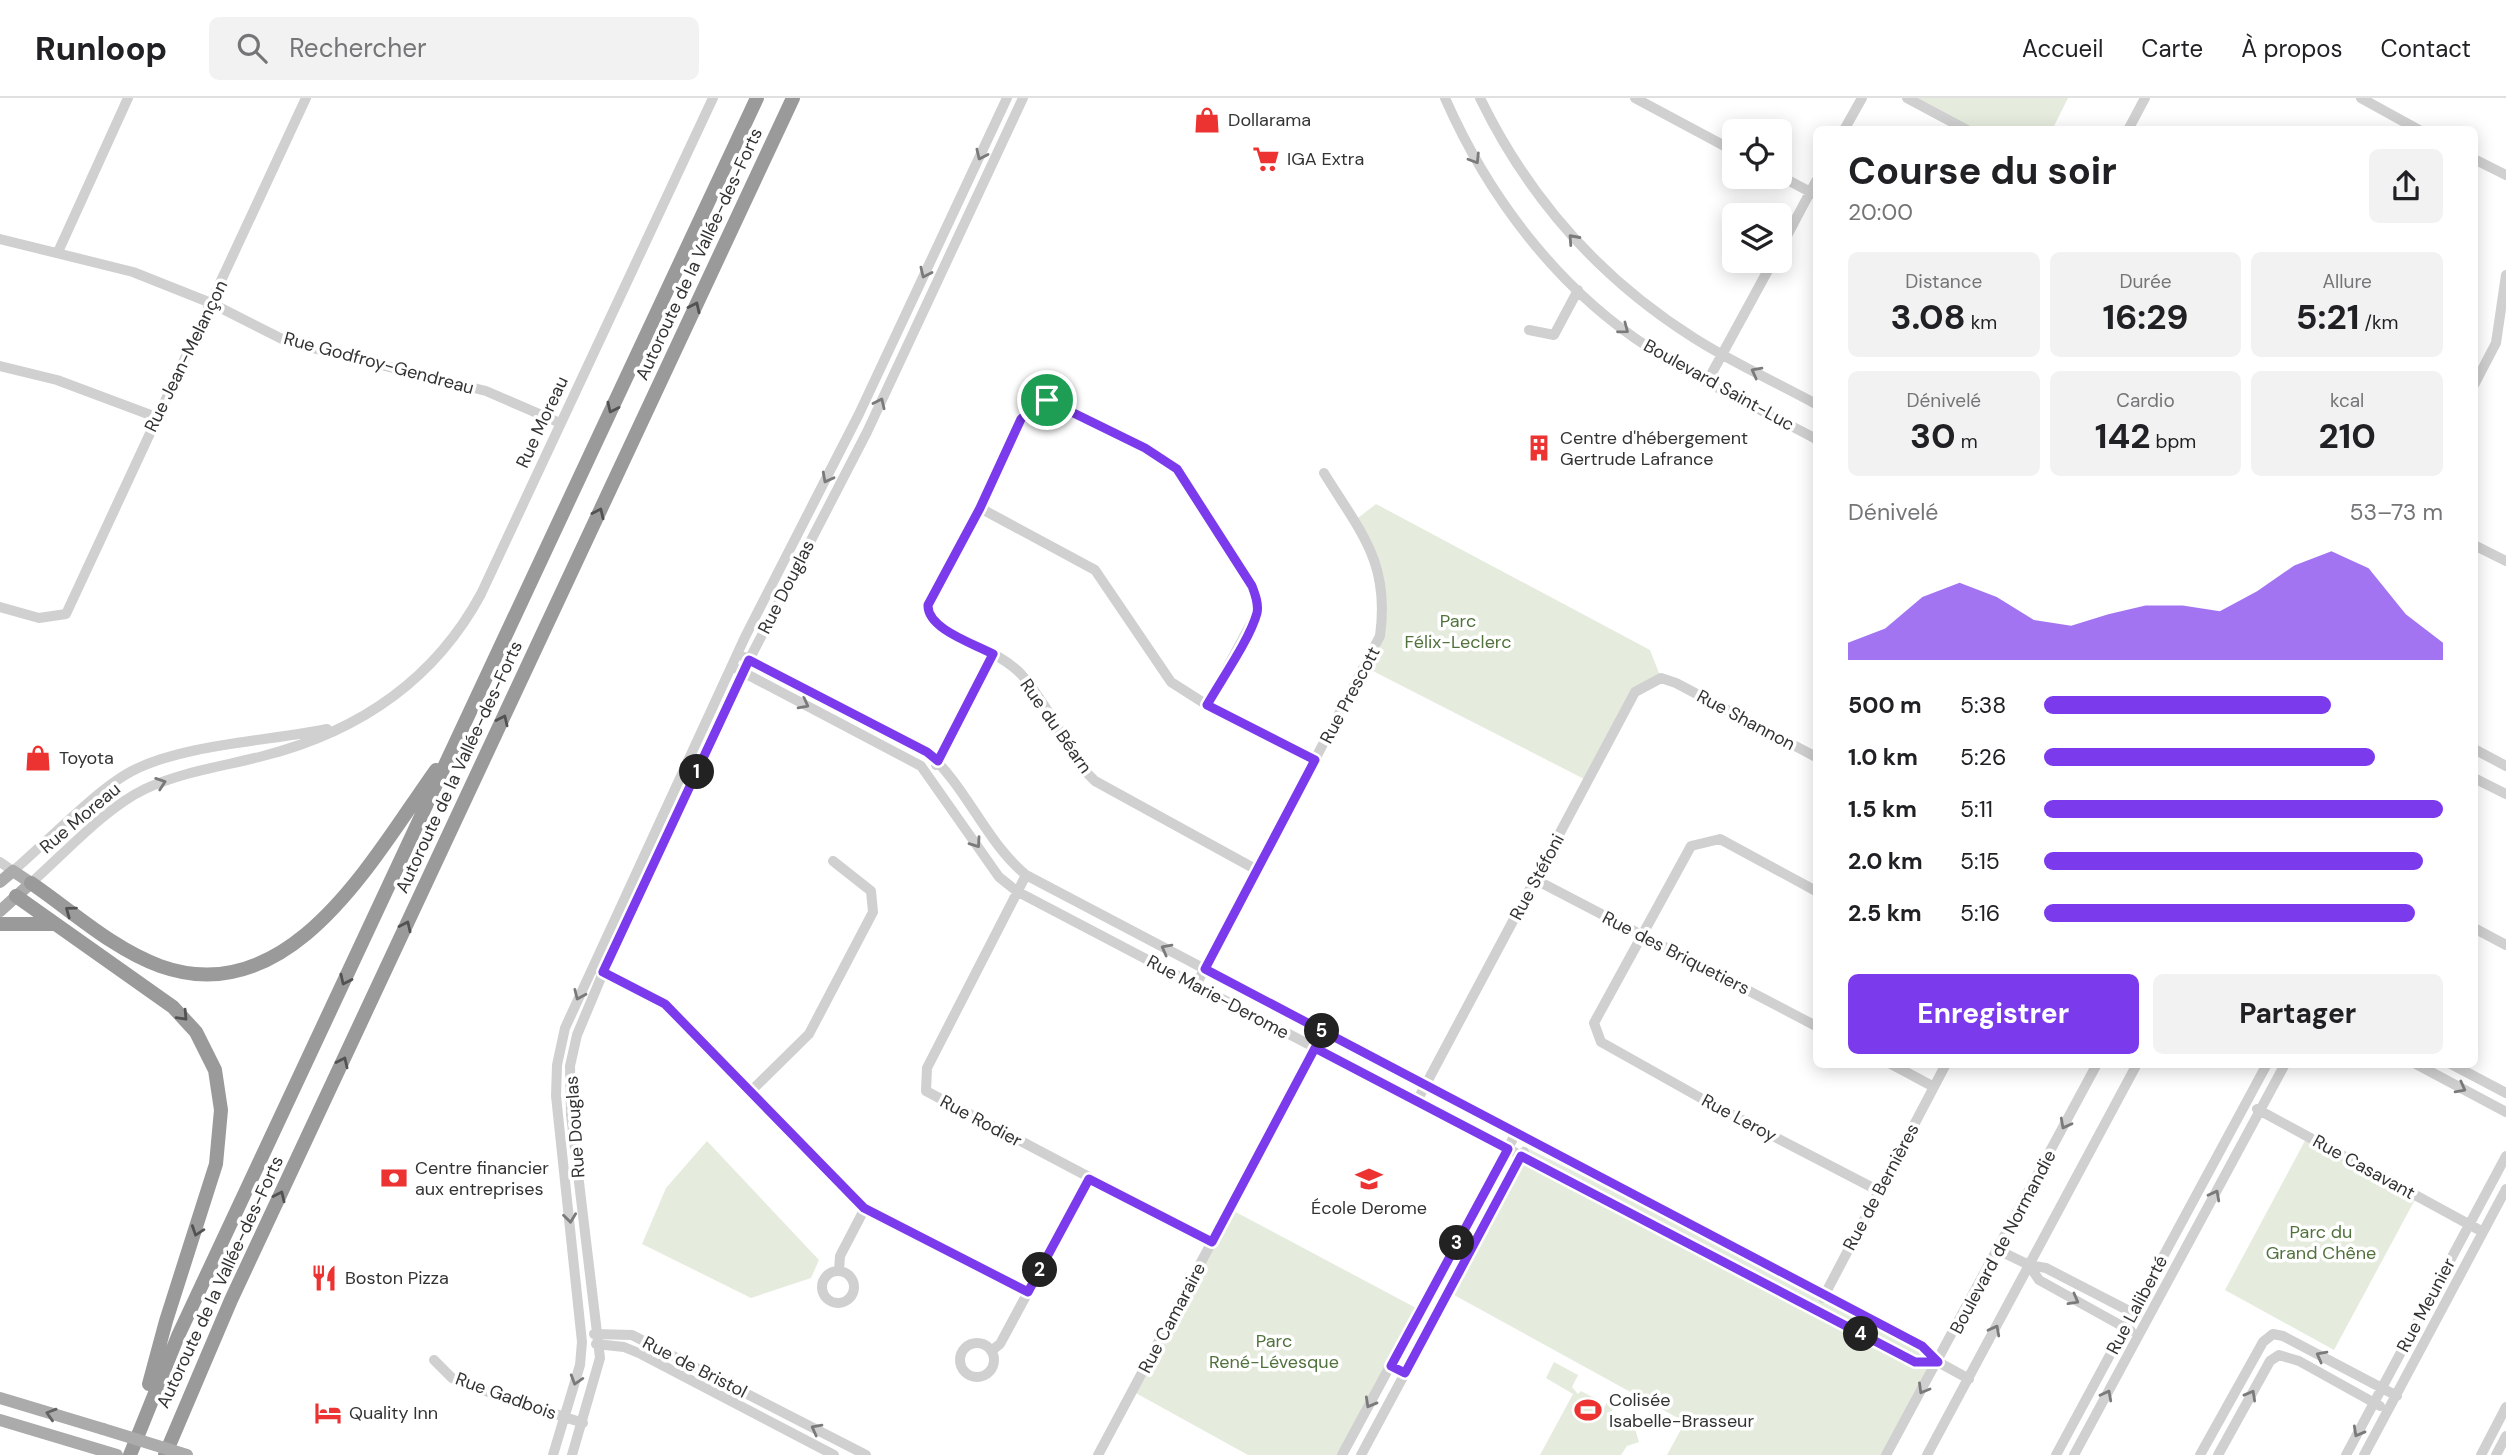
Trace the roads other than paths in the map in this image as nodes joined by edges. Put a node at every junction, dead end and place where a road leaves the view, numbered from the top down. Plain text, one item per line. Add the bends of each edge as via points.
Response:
1 (128, 98) edge
2 (306, 98) edge
3 (713, 98) edge
4 (757, 98) edge
5 (793, 98) edge
6 (1007, 98) edge
7 (1023, 98) edge
8 (1445, 98) edge
9 (1480, 98) edge
10 (1636, 98) edge
11 (1862, 98) edge
12 (1907, 98) edge
13 (2145, 98) edge
14 (2361, 98) edge
15 (1846, 126) edge
16 (1960, 126) edge
17 (2130, 126) edge
18 (2412, 126) edge
19 (1722, 145) edge
20 (2478, 161) edge
21 (2506, 175) edge
22 (1792, 183) edge
23 (1813, 194) edge
24 (1792, 229) edge
25 (0, 239) edge
26 (58, 252) junction
27 (1766, 273) edge
28 (2506, 275) edge
29 (1577, 290) junction
30 (211, 303) junction
31 (1529, 330) dead end
32 (1722, 354) junction
33 (0, 366) edge
34 (2478, 377) edge
35 (1707, 382) junction
36 (1813, 402) edge
37 (156, 417) junction
38 (560, 423) junction
39 (1813, 437) edge
40 (1324, 473) dead end
41 (980, 508) junction
42 (2478, 547) edge
43 (2506, 561) edge
44 (0, 607) edge
45 (737, 654) junction
46 (993, 654) junction
47 (749, 660) junction
48 (732, 666) junction
49 (744, 672) junction
50 (1676, 683) joint
51 (1207, 705) junction
52 (354, 723) junction
53 (457, 741) junction
54 (2478, 751) edge
55 (1813, 755) edge
56 (1315, 760) junction
57 (938, 761) junction
58 (2506, 765) edge
59 (931, 777) junction
60 (2478, 780) edge
61 (2506, 794) edge
62 (0, 862) edge
63 (833, 862) dead end
64 (1258, 870) junction
65 (13, 871) junction
66 (1026, 875) junction
67 (1535, 880) junction
68 (0, 883) edge
69 (31, 883) junction
70 (1813, 889) edge
71 (1018, 892) junction
72 (16, 897) junction
73 (0, 911) edge
74 (0, 924) edge
75 (54, 924) junction
76 (2478, 930) edge
77 (1642, 935) junction
78 (2506, 945) edge
79 (592, 966) junction
80 (1205, 969) junction
81 (603, 972) junction
82 (1196, 985) junction
83 (1813, 1024) edge
84 (1324, 1032) junction
85 (1315, 1048) junction
86 (1898, 1068) edge
87 (1944, 1068) edge
88 (2095, 1068) edge
89 (2135, 1068) edge
90 (2265, 1068) edge
91 (2283, 1068) edge
92 (2424, 1068) edge
93 (2459, 1068) edge
94 (1426, 1086) junction
95 (1934, 1087) junction
96 (750, 1091) junction
97 (2506, 1093) edge
98 (1417, 1101) junction
99 (2246, 1102) junction
100 (2261, 1111) junction
101 (2506, 1112) edge
102 (1516, 1133) junction
103 (1530, 1140) junction
104 (1508, 1149) junction
105 (2218, 1155) junction
106 (1521, 1156) junction
107 (2506, 1156) edge
108 (2232, 1164) junction
109 (1089, 1179) junction
110 (2506, 1189) edge
111 (1879, 1191) junction
112 (864, 1208) junction
113 (2469, 1224) junction
114 (2483, 1232) junction
115 (1212, 1242) junction
116 (1998, 1250) junction
117 (2029, 1265) junction
118 (839, 1271) dead end
119 (1028, 1292) junction
120 (1824, 1295) junction
121 (1816, 1310) junction
122 (2133, 1313) junction
123 (2147, 1321) junction
124 (2125, 1328) junction
125 (2273, 1334) junction
126 (2138, 1336) junction
127 (582, 1338) junction
128 (599, 1340) junction
129 (991, 1351) dead end
130 (2279, 1355) junction
131 (434, 1360) dead end
132 (1938, 1362) junction
133 (1391, 1366) junction
134 (1405, 1373) junction
135 (1969, 1379) junction
136 (2381, 1387) junction
137 (2396, 1396) junction
138 (0, 1398) edge
139 (765, 1402) junction
140 (2374, 1403) junction
141 (2506, 1407) edge
142 (2388, 1411) junction
143 (757, 1416) junction
144 (564, 1417) junction
145 (0, 1420) edge
146 (583, 1423) junction
147 (2506, 1436) edge
148 (131, 1452) edge
149 (117, 1455) edge
150 (167, 1455) edge
151 (187, 1455) edge
152 (554, 1455) edge
153 (572, 1455) edge
154 (834, 1455) edge
155 (866, 1455) edge
156 (1098, 1455) edge
157 (1342, 1455) edge
158 (1361, 1455) edge
159 (1886, 1455) edge
160 (1927, 1455) edge
161 (2056, 1455) edge
162 (2074, 1455) edge
163 (2200, 1455) edge
164 (2218, 1455) edge
165 (2346, 1455) edge
166 (2364, 1455) edge
167 (2481, 1455) edge
168 (2496, 1455) edge

1 - 26 street
2 - 30 street, Rue Jean-Melançon
3 - 38 street, Rue Moreau
4 -> 53 highway, Autoroute de la Vallée-des-Forts
150 -> 5 highway, Autoroute de la Vallée-des-Forts via 201,1369
6 -> 45 street, Rue Douglas via 859,414
47 -> 7 street, Rue Douglas via 867,432
8 -> 29 street, Boulevard Saint-Luc via 1494,191
32 -> 9 street, Boulevard Saint-Luc via 1649,308 1589,256 1520,171
10 - 19 street
11 - 15 street
12 - 16 street
13 - 17 street
14 - 18 street
20 - 21 street
22 - 23 street
23 - 24 street
25 - 26 street, Rue Godfroy-Gendreau
26 - 30 street, Rue Godfroy-Gendreau via 133,272
27 - 32 street
28 - 34 street via 2496,343
29 - 31 street via 1554,335
29 -> 35 street, Boulevard Saint-Luc via 1647,346
30 - 37 street, Rue Jean-Melançon
30 - 38 street, Rue Godfroy-Gendreau via 288,342 486,391
32 - 35 street
36 -> 32 street, Boulevard Saint-Luc
33 - 37 street via 57,380
35 - 39 street, Boulevard Saint-Luc
37 - 44 street, Rue Jean-Melançon via 66,614 39,618
38 - 52 street, Rue Moreau via 463,625 417,679
40 - 56 street, Rue Prescott via 1368,543 1385,603 1380,636
41 - 46 street, Rue du Béarn via 928,612 937,624
41 - 51 street via 1095,570 1171,681
41 - 51 street, Rue du Béarn via 1021,419 1047,400 1145,448 1177,469 1257,600 1251,627
42 - 43 street
45 - 47 street, Rue Marie-Derome
45 - 48 street, Rue Douglas
46 - 57 street
46 - 64 street, Rue du Béarn via 1021,674 1083,769 1095,780
47 - 49 street, Rue Douglas
47 - 57 street, Rue Marie-Derome
48 - 49 street, Rue Marie-Derome
48 - 79 street, Rue Douglas
49 -> 59 street, Rue Marie-Derome via 921,766
49 - 81 street, Rue Douglas
50 - 55 street, Rue Shannon
50 - 67 street, Rue Stéfoni via 1661,678 1635,692
51 - 56 street
52 - 65 street, Rue Moreau via 142,766 116,781
69 -> 52 street, Rue Moreau via 141,791 166,780 294,747
53 -> 69 highway via 346,894 292,947 258,964 209,974 160,966 115,943
53 -> 148 highway, Autoroute de la Vallée-des-Forts via 178,1336
54 - 58 street
56 - 64 street, Rue Prescott
57 - 59 street
57 - 66 street, Rue Marie-Derome via 1006,859
59 -> 71 street, Rue Marie-Derome via 999,877
60 - 61 street
62 - 65 street
63 - 96 street via 871,891 873,912 809,1034
64 - 80 street, Rue Prescott
65 - 68 main road, Rue Moreau
65 - 69 main road
66 - 71 street, Rue Rodier
80 -> 66 street, Rue Marie-Derome
67 - 77 street, Rue des Briquetiers
67 - 94 street, Rue Stéfoni
68 - 72 street
69 - 72 main road, Rue Moreau
70 - 77 street via 1720,839 1691,846
71 - 82 street, Rue Marie-Derome
71 - 109 street, Rue Rodier via 927,1068 926,1091
72 - 73 main road, Rue Moreau
72 - 75 highway
74 - 75 highway
75 -> 148 highway via 182,1015 206,1049 220,1095 221,1137 213,1178 166,1321
76 - 78 street
77 - 83 street, Rue des Briquetiers
77 - 111 street, Rue Leroy via 1594,1023 1601,1042
79 - 81 street
79 -> 127 street, Rue Douglas via 565,1028 556,1075
80 - 82 street, Rue Prescott
80 - 84 street, Rue Marie-Derome
81 - 96 street via 665,1004
81 - 128 street, Rue Douglas via 577,1035 570,1079
82 - 85 street, Rue Marie-Derome
84 - 85 street, Rue Camaraire
84 - 94 street, Rue Marie-Derome
85 - 98 street, Rue Marie-Derome
85 - 115 street, Rue Camaraire
86 - 95 street
87 - 95 street, Rue de Bernières
88 -> 116 street, Boulevard de Normandie
89 - 117 street, Boulevard de Normandie
90 - 99 street, Rue Laliberté
91 - 100 street, Rue Laliberté
92 -> 101 street
93 - 97 street
94 - 98 street, Rue Stéfoni
94 - 102 street, Rue Marie-Derome
95 - 111 street, Rue de Bernières
96 - 112 street
98 - 104 street, Rue Marie-Derome
99 - 100 street, Rue Casavant
99 - 105 street, Rue Laliberté
100 - 108 street, Rue Laliberté
100 - 113 street, Rue Casavant
102 - 103 street, Rue Marie-Derome
102 - 104 street
103 - 106 street
103 - 120 street, Rue Marie-Derome
104 - 106 street, Rue Marie-Derome
104 - 133 street
105 - 108 street
105 - 122 street, Rue Laliberté
106 - 121 street, Rue Marie-Derome
106 - 134 street
107 - 113 street, Rue Meunier
123 -> 108 street, Rue Laliberté
109 - 115 street, Rue Rodier
109 - 119 street
110 - 114 street, Rue Meunier
111 - 120 street, Rue de Bernières
112 - 118 street via 839,1256
112 - 119 street
113 - 114 street, Rue Casavant
113 - 136 street, Rue Meunier
114 - 137 street, Rue Meunier
115 - 156 street, Rue Camaraire
116 - 117 street
116 - 132 street, Boulevard de Normandie
117 - 122 street via 2046,1268
117 -> 124 street via 2039,1280
135 -> 117 street, Boulevard de Normandie
119 - 129 street via 1000,1344
120 - 121 street, Rue de Bernières
120 - 132 street, Rue Marie-Derome via 1922,1346
121 - 132 street, Rue Marie-Derome via 1915,1362
122 - 123 street
122 - 124 street, Rue Laliberté
123 - 126 street, Rue Laliberté
124 - 126 street
124 - 161 street, Rue Laliberté
125 - 130 street
136 -> 125 street
125 - 163 street via 2263,1342
162 -> 126 street, Rue Laliberté
127 - 128 street, Rue de Bristol
127 -> 144 street, Rue Douglas via 580,1365
128 - 139 street, Rue de Bristol via 632,1335
128 - 143 street, Rue de Bristol via 630,1349
128 - 146 street, Rue Douglas via 598,1374
130 - 140 street via 2299,1361
164 -> 130 street via 2270,1361
131 - 144 street, Rue Gadbois via 458,1381
132 - 135 street, Rue Marie-Derome
132 -> 159 street, Boulevard de Normandie
133 - 134 street
133 -> 157 street
134 - 158 street
135 - 160 street, Boulevard de Normandie
136 - 137 street
136 - 140 street, Rue Meunier
137 - 142 street, Rue Meunier
151 -> 138 main road, bridge
139 - 143 street, Rue de Bristol
155 -> 139 street, Rue de Bristol
140 - 142 street
140 -> 165 street, Rue Meunier
141 - 167 street
142 - 166 street, Rue Meunier
143 - 154 street, Rue de Bristol
144 - 146 street, Rue Gadbois
144 - 152 street, Rue Douglas
145 - 149 main road
146 - 153 street, Rue Douglas
147 - 168 street

